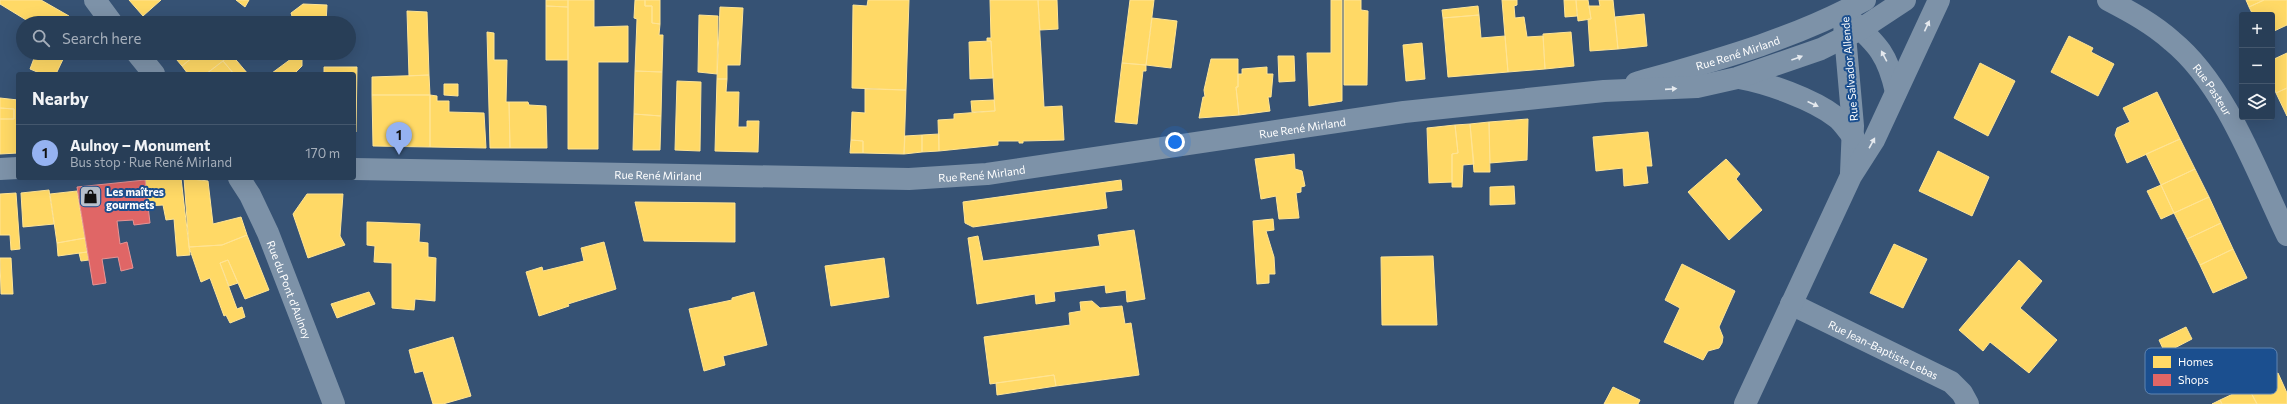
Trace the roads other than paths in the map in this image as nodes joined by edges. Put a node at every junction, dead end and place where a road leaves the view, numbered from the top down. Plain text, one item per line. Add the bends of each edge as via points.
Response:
1 (95, 0) edge
2 (1865, 0) edge
3 (1904, 0) edge
4 (1939, 0) edge
5 (2108, 0) edge
6 (1843, 12) junction
7 (107, 16) edge
8 (1853, 33) junction
9 (143, 60) edge
10 (152, 72) edge
11 (1737, 78) junction
12 (1604, 91) junction
13 (1896, 92) junction
14 (1854, 138) junction
15 (16, 168) edge
16 (0, 169) edge
17 (356, 169) edge
18 (1851, 176) junction
19 (242, 180) edge
20 (2287, 235) edge
21 (1791, 304) junction
22 (334, 404) edge
23 (1745, 404) edge
24 (1968, 404) edge

1 - 7 street
2 - 6 street, Rue René Mirland
3 - 8 street, Rue René Mirland
13 -> 4 street, Rue Salvador Allende
5 - 20 street, Rue Pasteur via 2135,13 2173,41 2204,74 2227,110
6 - 8 street, Rue Salvador Allende
6 - 12 street, Rue René Mirland via 1757,45
11 -> 8 street, Rue René Mirland via 1800,57
13 -> 8 street, Rue Salvador Allende via 1885,58 1876,44
8 - 14 street, Rue Salvador Allende
9 - 10 street
12 -> 11 street, Rue René Mirland via 1676,89
11 -> 14 street, Rue René Mirland via 1775,86 1824,110 1836,117
12 - 17 street, Rue René Mirland via 1404,112 962,176 909,179
18 -> 13 street, Rue Salvador Allende via 1874,140
14 - 18 street, Rue Salvador Allende
15 - 16 street
18 - 21 street, Rue Salvador Allende
19 - 22 street, Rue du Pont d'Aulnoy via 268,233
21 - 23 street, Rue Salvador Allende
21 - 24 street, Rue Jean-Baptiste Lebas via 1951,382

